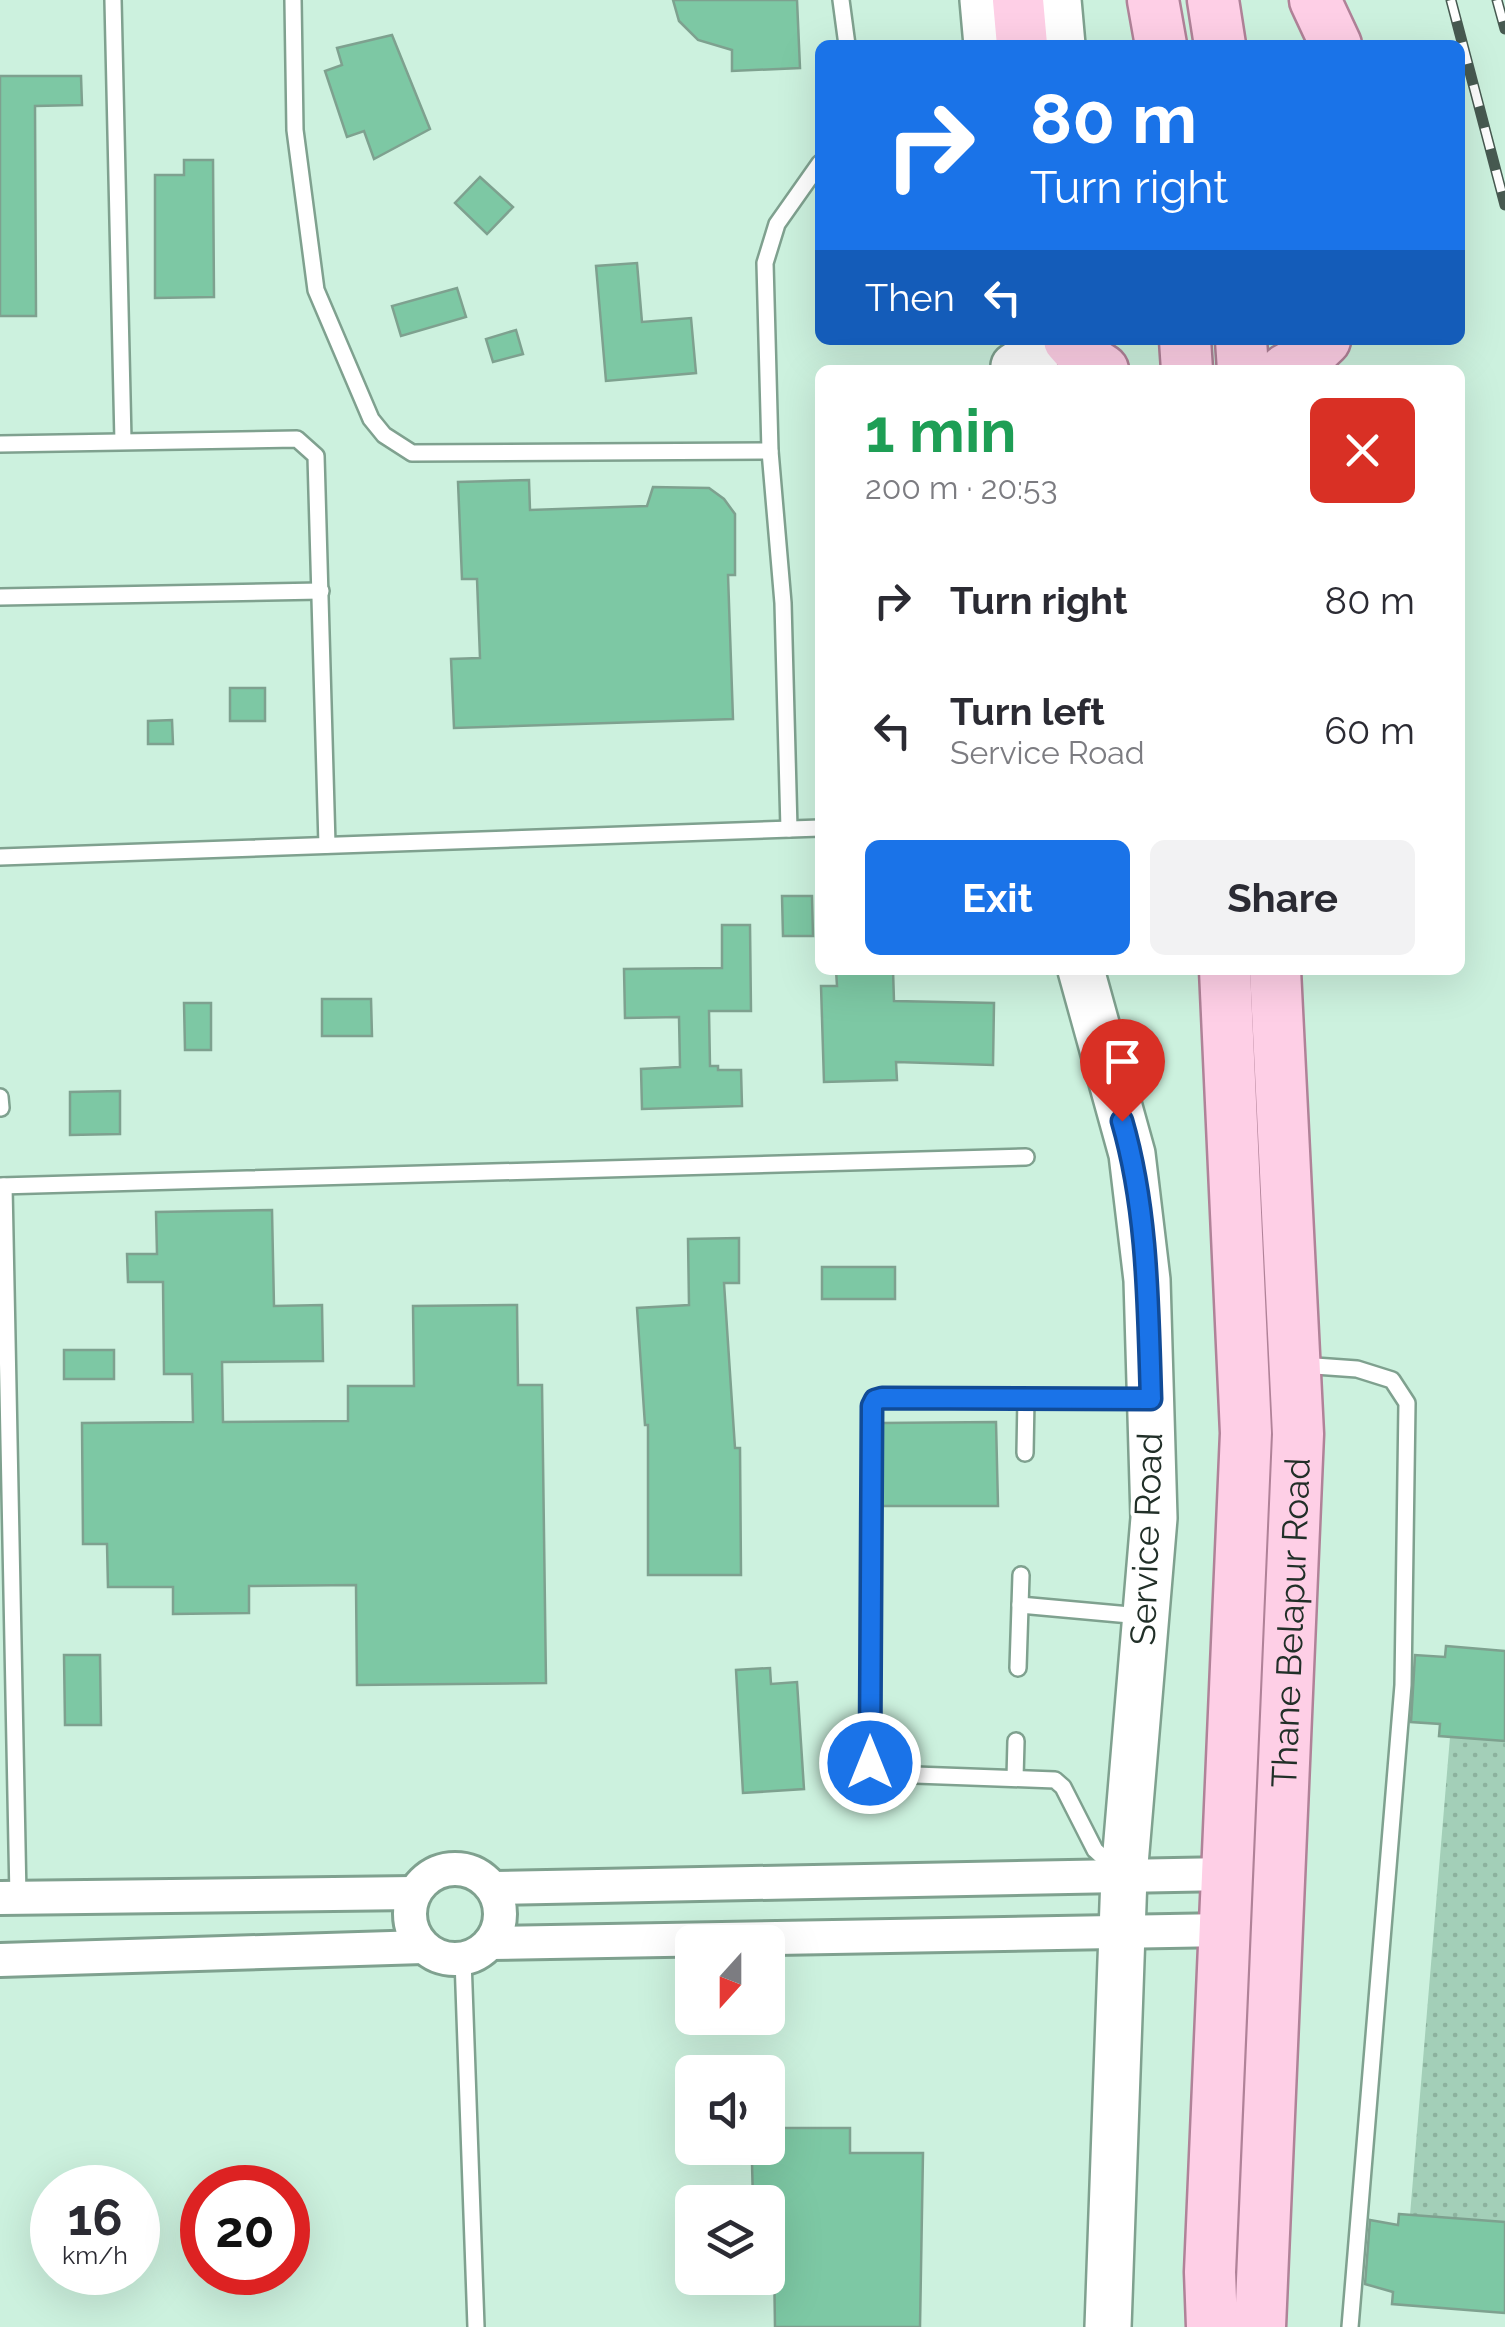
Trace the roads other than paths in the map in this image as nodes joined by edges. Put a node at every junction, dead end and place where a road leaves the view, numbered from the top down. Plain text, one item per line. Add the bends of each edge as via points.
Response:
1 (113, 0) edge
2 (292, 0) edge
3 (840, 0) edge
4 (983, 0) edge
5 (1018, 0) edge
6 (1058, 0) edge
7 (1153, 0) edge
8 (1213, 0) edge
9 (1315, 0) edge
10 (846, 40) edge
11 (986, 40) edge
12 (1022, 40) edge
13 (1062, 40) edge
14 (1160, 40) edge
15 (1219, 40) edge
16 (1334, 40) edge
17 (815, 170) edge
18 (1043, 345) edge
19 (1074, 345) edge
20 (1319, 345) edge
21 (1013, 359) edge
22 (1095, 365) edge
23 (1293, 365) edge
24 (123, 441) junction
25 (0, 444) edge
26 (770, 451) junction
27 (321, 592) junction
28 (0, 596) edge
29 (815, 828) edge
30 (789, 829) junction
31 (327, 845) junction
32 (0, 856) edge
33 (1082, 975) edge
34 (1224, 975) edge
35 (1276, 975) edge
36 (0, 1097) edge
37 (0, 1108) edge
38 (1026, 1157) dead end
39 (2, 1186) edge
40 (1297, 1364) junction
41 (1026, 1398) junction
42 (1151, 1399) junction
43 (1025, 1453) dead end
44 (1021, 1574) dead end
45 (1020, 1605) junction
46 (1146, 1617) junction
47 (1018, 1668) dead end
48 (1016, 1741) dead end
49 (1015, 1778) junction
50 (1227, 1874) junction
51 (1124, 1876) junction
52 (495, 1888) junction
53 (414, 1892) junction
54 (9, 1897) edge
55 (1225, 1930) junction
56 (1122, 1932) junction
57 (423, 1947) junction
58 (476, 1951) junction
59 (0, 1960) edge
60 (1210, 2272) junction
61 (1262, 2276) junction
62 (476, 2327) edge
63 (1108, 2327) edge
64 (1201, 2327) edge
65 (1212, 2327) edge
66 (1260, 2327) edge
67 (1268, 2327) edge
68 (1350, 2327) edge

1 - 24 lane
2 - 26 lane via 295,130 316,290 384,434 412,453
3 - 10 lane
4 - 11 street
5 - 12 main road
6 - 13 street
7 - 14 main road
8 - 15 main road
9 - 16 main road
17 - 26 lane via 778,224 766,263
18 - 21 street
19 - 22 main road
20 - 23 main road
24 - 25 lane
24 - 27 lane via 297,439 316,456
26 - 30 lane via 783,604
27 - 28 lane
27 - 31 lane
29 - 30 lane
30 - 31 lane
31 - 32 lane
33 - 42 street, Service Road via 1132,1154 1147,1280
34 - 50 main road, Thane Belapur Road via 1246,1433
35 - 40 main road, Thane Belapur Road
36 - 37 lane
38 - 39 lane
39 - 54 lane
40 - 61 main road, Thane Belapur Road
40 - 68 lane via 1357,1369 1392,1380 1407,1403 1403,1686
41 - 42 lane
41 - 43 lane
41 - 49 lane via 882,1398 871,1413 870,1763 888,1774
42 - 46 street, Service Road via 1154,1518
44 - 45 lane
45 - 46 lane
45 - 47 lane
46 - 51 street, Service Road
48 - 49 lane
49 - 51 lane via 1060,1783 1095,1850
50 - 51 street
50 - 55 main road, Thane Belapur Road
51 - 52 street
51 - 56 street, Service Road
52 - 53 street via 467,1870 452,1869 437,1872
52 - 58 street via 500,1918
53 - 54 street
53 - 57 street via 410,1922
55 - 56 street
55 - 60 main road, Thane Belapur Road
56 - 58 street
56 - 63 street, Service Road
57 - 58 street via 435,1955
57 - 59 street
58 - 62 lane
60 - 64 main road
60 - 65 main road
61 - 66 main road
61 - 67 main road

